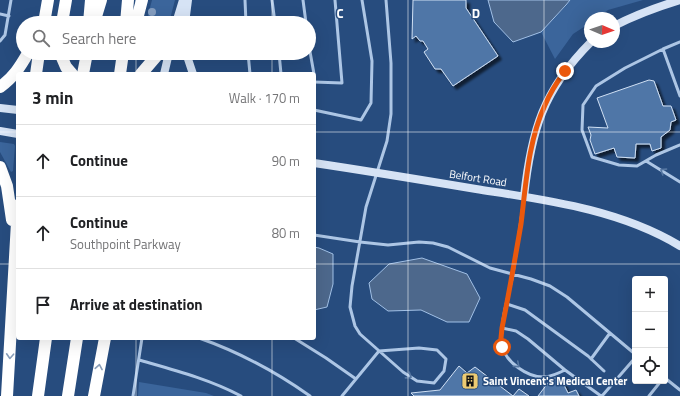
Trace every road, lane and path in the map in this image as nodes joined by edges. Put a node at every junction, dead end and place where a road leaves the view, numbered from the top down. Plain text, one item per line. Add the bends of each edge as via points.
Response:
1 (11, 0) edge
2 (66, 0) edge
3 (90, 0) edge
4 (101, 0) edge
5 (128, 0) edge
6 (142, 0) edge
7 (183, 0) edge
8 (188, 0) edge
9 (245, 0) edge
10 (272, 0) edge
11 (303, 0) edge
12 (335, 0) edge
13 (362, 0) edge
14 (386, 0) edge
15 (680, 0) edge
16 (47, 5) edge
17 (0, 14) edge
18 (8, 16) junction
19 (45, 16) edge
20 (63, 16) edge
21 (89, 16) edge
22 (96, 16) edge
23 (127, 16) edge
24 (138, 16) edge
25 (178, 16) edge
26 (186, 16) edge
27 (246, 16) edge
28 (274, 16) edge
29 (305, 16) edge
30 (620, 23) edge
31 (0, 41) edge
32 (680, 42) edge
33 (585, 48) edge
34 (663, 49) junction
35 (24, 60) edge
36 (38, 60) edge
37 (63, 60) edge
38 (86, 60) edge
39 (123, 60) edge
40 (153, 60) edge
41 (167, 60) edge
42 (189, 60) edge
43 (249, 60) edge
44 (280, 60) edge
45 (312, 60) edge
46 (16, 72) edge
47 (16, 72) edge
48 (36, 72) edge
49 (70, 72) edge
50 (84, 72) edge
51 (120, 72) edge
52 (143, 72) edge
53 (164, 72) edge
54 (193, 72) edge
55 (250, 72) edge
56 (281, 72) edge
57 (314, 72) edge
58 (316, 82) edge
59 (0, 87) edge
60 (680, 96) edge
61 (0, 108) edge
62 (16, 110) edge
63 (316, 110) edge
64 (0, 131) edge
65 (16, 134) edge
66 (680, 145) edge
67 (646, 161) junction
68 (316, 163) edge
69 (0, 167) edge
70 (377, 173) junction
71 (680, 182) edge
72 (524, 197) junction
73 (316, 235) edge
74 (16, 239) edge
75 (360, 242) junction
76 (680, 246) edge
77 (16, 260) edge
78 (512, 274) junction
79 (507, 304) junction
80 (502, 328) junction
81 (610, 333) junction
82 (46, 340) edge
83 (77, 340) edge
84 (105, 340) edge
85 (142, 340) edge
86 (205, 340) edge
87 (297, 340) edge
88 (380, 351) junction
89 (632, 351) edge
90 (591, 359) junction
91 (139, 360) junction
92 (632, 361) edge
93 (566, 370) junction
94 (604, 371) dead end
95 (356, 379) junction
96 (668, 380) edge
97 (659, 384) edge
98 (680, 390) edge
99 (7, 396) edge
100 (38, 396) edge
101 (68, 396) edge
102 (94, 396) edge
103 (133, 396) edge
104 (242, 396) edge
105 (310, 396) edge
106 (342, 396) edge
107 (602, 396) edge
108 (649, 396) edge

1 - 18 lane
2 - 20 highway
3 - 21 highway
4 - 22 highway
5 - 23 highway
6 - 24 highway
7 - 25 main road
8 - 26 main road
9 - 27 lane
10 - 28 lane
11 - 29 lane
12 - 58 lane via 342,83
13 - 63 lane via 372,61 371,103 361,120
14 - 70 lane via 392,63 391,114 387,141
15 - 30 main road
16 - 19 highway
17 - 18 lane
18 - 31 lane via 5,35
32 - 34 lane
33 - 72 main road via 565,71 544,106 536,131
34 - 60 lane
34 - 67 lane via 596,86 583,105 582,130 592,158 619,165 637,166
35 - 46 highway
36 - 48 highway
37 - 49 highway
38 - 50 highway
39 - 51 highway
40 - 52 highway
41 - 53 main road
42 - 54 main road
43 - 55 lane
44 - 56 lane
45 - 57 lane
47 - 59 highway
61 - 62 main road
64 - 65 main road
66 - 67 lane
71 -> 67 lane
68 - 70 main road, Belfort Road
69 - 74 highway via 7,186
70 - 72 main road, Belfort Road
70 - 75 lane via 366,207
72 - 76 main road, Belfort Road via 615,217
72 - 78 lane
73 - 75 lane
75 - 78 lane via 433,243 455,250 490,268
75 - 88 lane via 352,286 351,315 360,334
77 -> 99 highway
78 - 79 lane
78 - 81 lane via 550,286
79 - 80 lane
79 - 90 lane via 525,310
80 - 93 lane via 516,331 528,338
80 -> 93 lane via 502,347 506,356 524,371 534,376 545,377
81 - 89 lane
81 - 90 lane
82 - 100 highway
83 - 101 highway
102 -> 84 highway
85 - 91 lane
86 - 105 lane via 250,359 288,380
87 - 95 lane
88 -> 88 lane via 417,381 434,383 444,370 446,359 437,350 419,348
88 - 95 lane
90 - 94 lane
91 - 103 lane
91 - 104 lane via 222,386
92 - 107 lane
93 - 107 lane
95 - 106 lane
96 - 98 lane
97 - 108 lane

